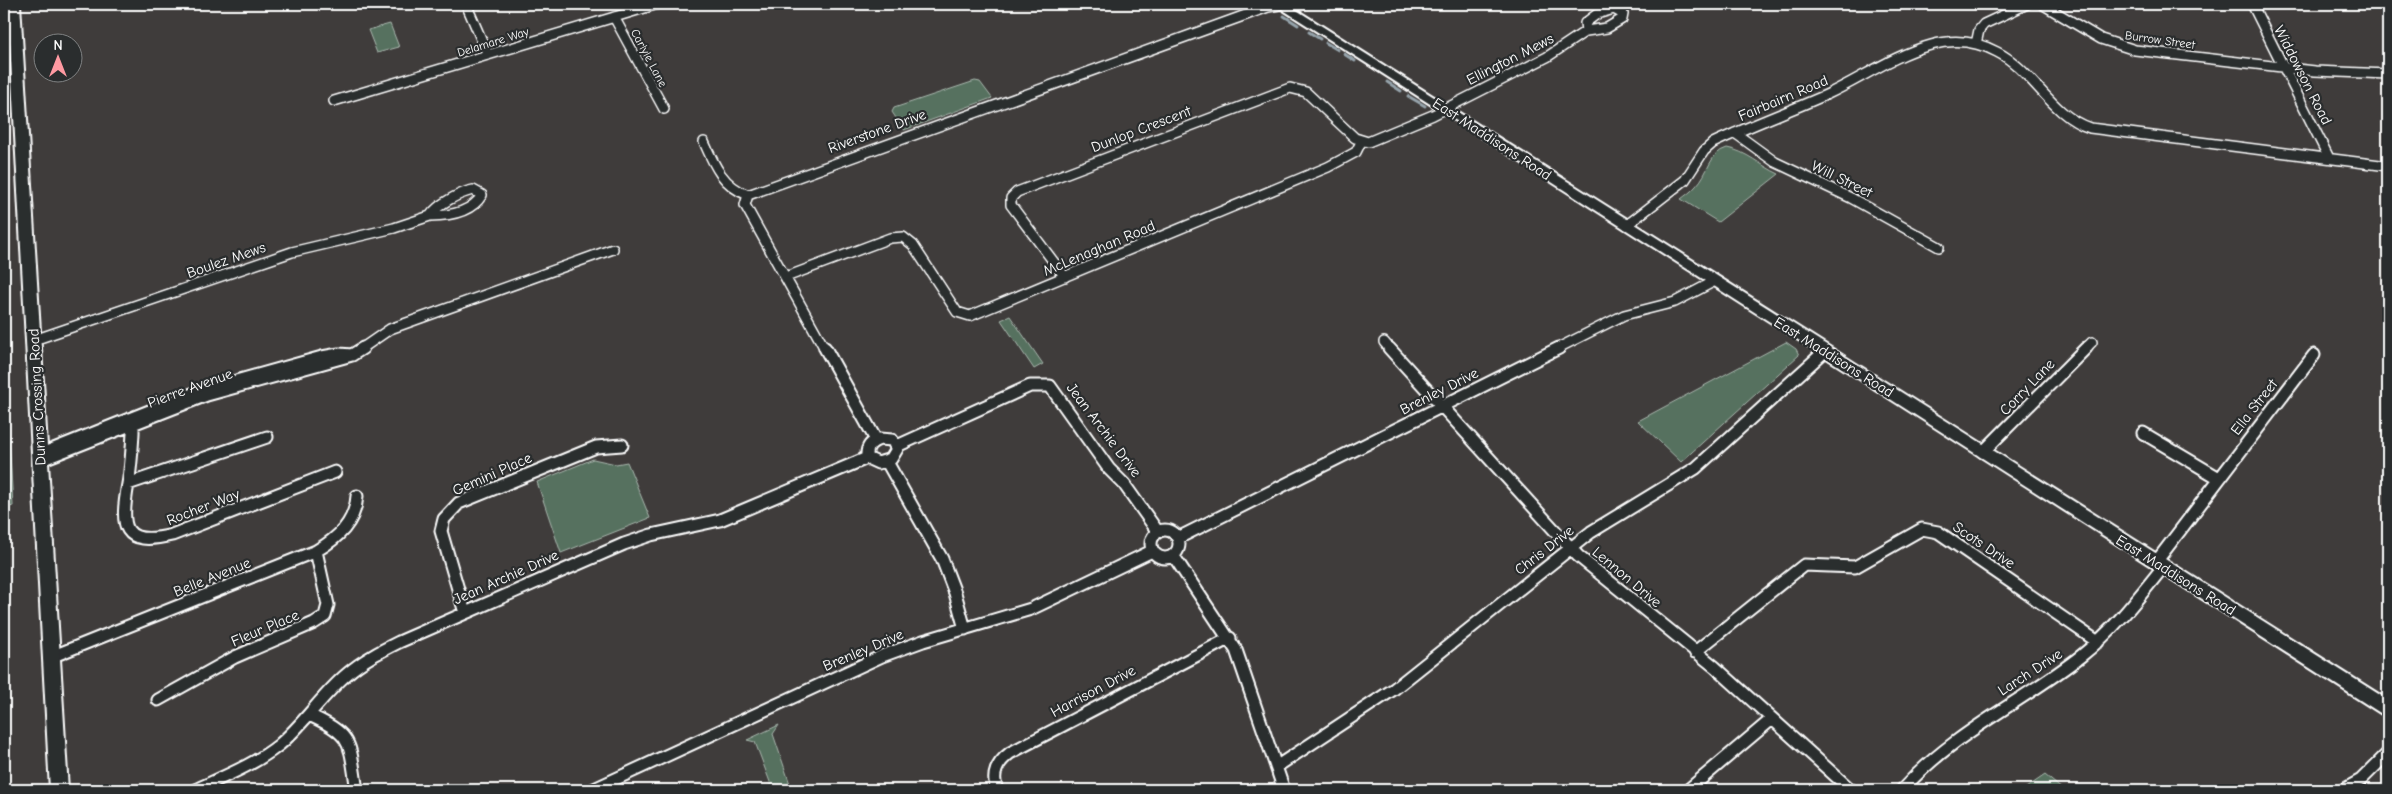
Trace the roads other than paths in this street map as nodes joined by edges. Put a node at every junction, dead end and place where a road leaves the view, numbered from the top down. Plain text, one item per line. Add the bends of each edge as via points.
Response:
1 (14, 4) edge
2 (466, 4) edge
3 (658, 4) edge
4 (1281, 4) edge
5 (2028, 4) edge
6 (2042, 4) edge
7 (2252, 4) edge
8 (614, 17) junction
9 (1586, 31) dead end
10 (1976, 44) junction
11 (488, 55) junction
12 (2284, 67) junction
13 (2388, 74) edge
14 (334, 101) dead end
15 (664, 109) dead end
16 (1445, 109) junction
17 (1735, 133) junction
18 (704, 142) dead end
19 (1361, 142) junction
20 (2330, 158) junction
21 (2388, 166) edge
22 (748, 195) junction
23 (430, 216) junction
24 (1627, 225) junction
25 (1939, 247) dead end
26 (613, 249) dead end
27 (786, 277) junction
28 (1064, 277) junction
29 (1715, 281) junction
30 (34, 340) junction
31 (1384, 342) dead end
32 (2092, 342) dead end
33 (1825, 351) junction
34 (2314, 355) dead end
35 (1442, 405) junction
36 (134, 422) junction
37 (2143, 434) dead end
38 (267, 437) dead end
39 (876, 440) junction
40 (622, 445) dead end
41 (897, 446) junction
42 (1984, 452) junction
43 (41, 457) junction
44 (867, 458) junction
45 (887, 462) junction
46 (335, 472) dead end
47 (2219, 478) junction
48 (128, 484) junction
49 (357, 496) dead end
50 (1158, 532) junction
51 (1180, 537) junction
52 (1571, 547) junction
53 (316, 551) junction
54 (1152, 551) junction
55 (1173, 555) junction
56 (2160, 564) junction
57 (465, 613) junction
58 (965, 630) junction
59 (1230, 638) junction
60 (2098, 642) junction
61 (1695, 652) junction
62 (51, 657) junction
63 (158, 700) dead end
64 (2388, 710) edge
65 (309, 715) junction
66 (1772, 719) junction
67 (2388, 753) edge
68 (1276, 767) junction
69 (59, 790) edge
70 (195, 790) edge
71 (357, 790) edge
72 (592, 790) edge
73 (997, 790) edge
74 (1284, 790) edge
75 (1688, 790) edge
76 (1851, 790) edge
77 (1902, 790) edge
78 (2343, 790) edge

1 - 30 street, Dunns Crossing Road
2 - 11 street
3 - 8 street, Delamare Way
4 - 16 street, East Maddisons Road
4 - 22 street, Riverstone Drive
5 - 10 street via 1984,24
6 - 12 street, Burrow Street via 2101,38 2126,48
7 - 12 street, Widdowson Road
8 - 11 street, Delamare Way
8 - 15 street, Carlyle Lane
9 - 16 street, Ellington Mews via 1553,54
10 - 17 street, Fairbairn Road via 1951,42 1899,57 1829,94
10 - 20 street via 2006,58 2066,114 2084,126
11 - 14 street, Delamare Way
12 - 13 street, Burrow Street
12 - 20 street, Widdowson Road
16 - 19 street, McLenaghan Road
16 - 24 street, East Maddisons Road
17 - 24 street, Fairbairn Road via 1707,147 1686,179
17 - 25 street, Will Street via 1775,162 1852,198
18 - 22 street via 722,177 733,190
19 - 28 street, McLenaghan Road via 1356,152 1333,165
19 - 28 street, Dunlop Crescent via 1306,92 1288,88 1017,192 1010,205
20 - 21 street
22 - 27 street via 746,205
23 - 23 street, Boulez Mews via 434,210 464,192 473,190 482,195 476,204 465,209
23 - 30 street, Boulez Mews via 394,228 292,252
24 - 29 street, East Maddisons Road
26 - 36 street, Pierre Avenue via 390,329 352,355 207,395
27 - 28 street, McLenaghan Road via 899,237 910,240 954,308 964,316
27 - 39 street
29 - 33 street, East Maddisons Road
29 - 35 street, Brenley Drive via 1676,302 1624,315
30 - 43 street, Dunns Crossing Road
31 - 35 street, Lennon Drive
32 - 42 street, Corry Lane
33 - 42 street, East Maddisons Road
33 - 52 street, Chris Drive via 1696,468
34 - 47 street, Ella Street
35 - 51 street, Brenley Drive
35 - 52 street, Lennon Drive
36 - 43 street, Pierre Avenue
36 - 48 street, Rocher Way
37 - 47 street
38 - 48 street
39 - 41 street via 889,439
39 - 44 street via 868,446
40 - 57 street, Gemini Place via 580,453 467,499 448,513 441,531
41 - 45 street via 896,453
41 - 50 street, Jean Archie Drive via 1030,386 1050,386
42 - 56 street, East Maddisons Road
43 - 62 street, Dunns Crossing Road
44 - 45 street via 873,462
44 - 57 street, Jean Archie Drive via 720,520 624,544
45 - 58 street via 942,559
46 - 48 street, Rocher Way via 172,535 145,541 128,533 124,526 123,507
47 - 56 street, Ella Street
49 - 53 street, Belle Avenue via 356,511 341,535
50 - 51 street via 1168,530
50 - 54 street via 1151,538
51 - 55 street via 1181,546
52 - 61 street, Lennon Drive
52 - 68 street, Chris Drive via 1394,689
53 - 62 street, Belle Avenue
53 - 63 street, Fleur Place via 328,605 325,616 235,657
54 - 55 street via 1159,556
54 - 58 street, Brenley Drive via 1031,609
55 - 59 street
56 - 60 street, Larch Drive via 2115,627
56 - 64 street, East Maddisons Road
57 - 65 street, Jean Archie Drive via 407,638 359,664
58 - 72 street, Brenley Drive via 882,656
59 - 68 street
59 - 73 street, Harrison Drive via 1010,753 997,766 994,780
60 - 61 street, Scots Drive via 1938,532 1922,529 1855,568 1804,565
60 - 77 street, Larch Drive via 1979,723 1915,773
61 - 66 street, Lennon Drive
62 - 69 street, Dunns Crossing Road
65 - 70 street, Jean Archie Drive via 277,746 252,763
65 - 71 street via 342,733
66 - 75 street
66 - 76 street, Lennon Drive
67 - 78 street via 2361,780
68 - 74 street

